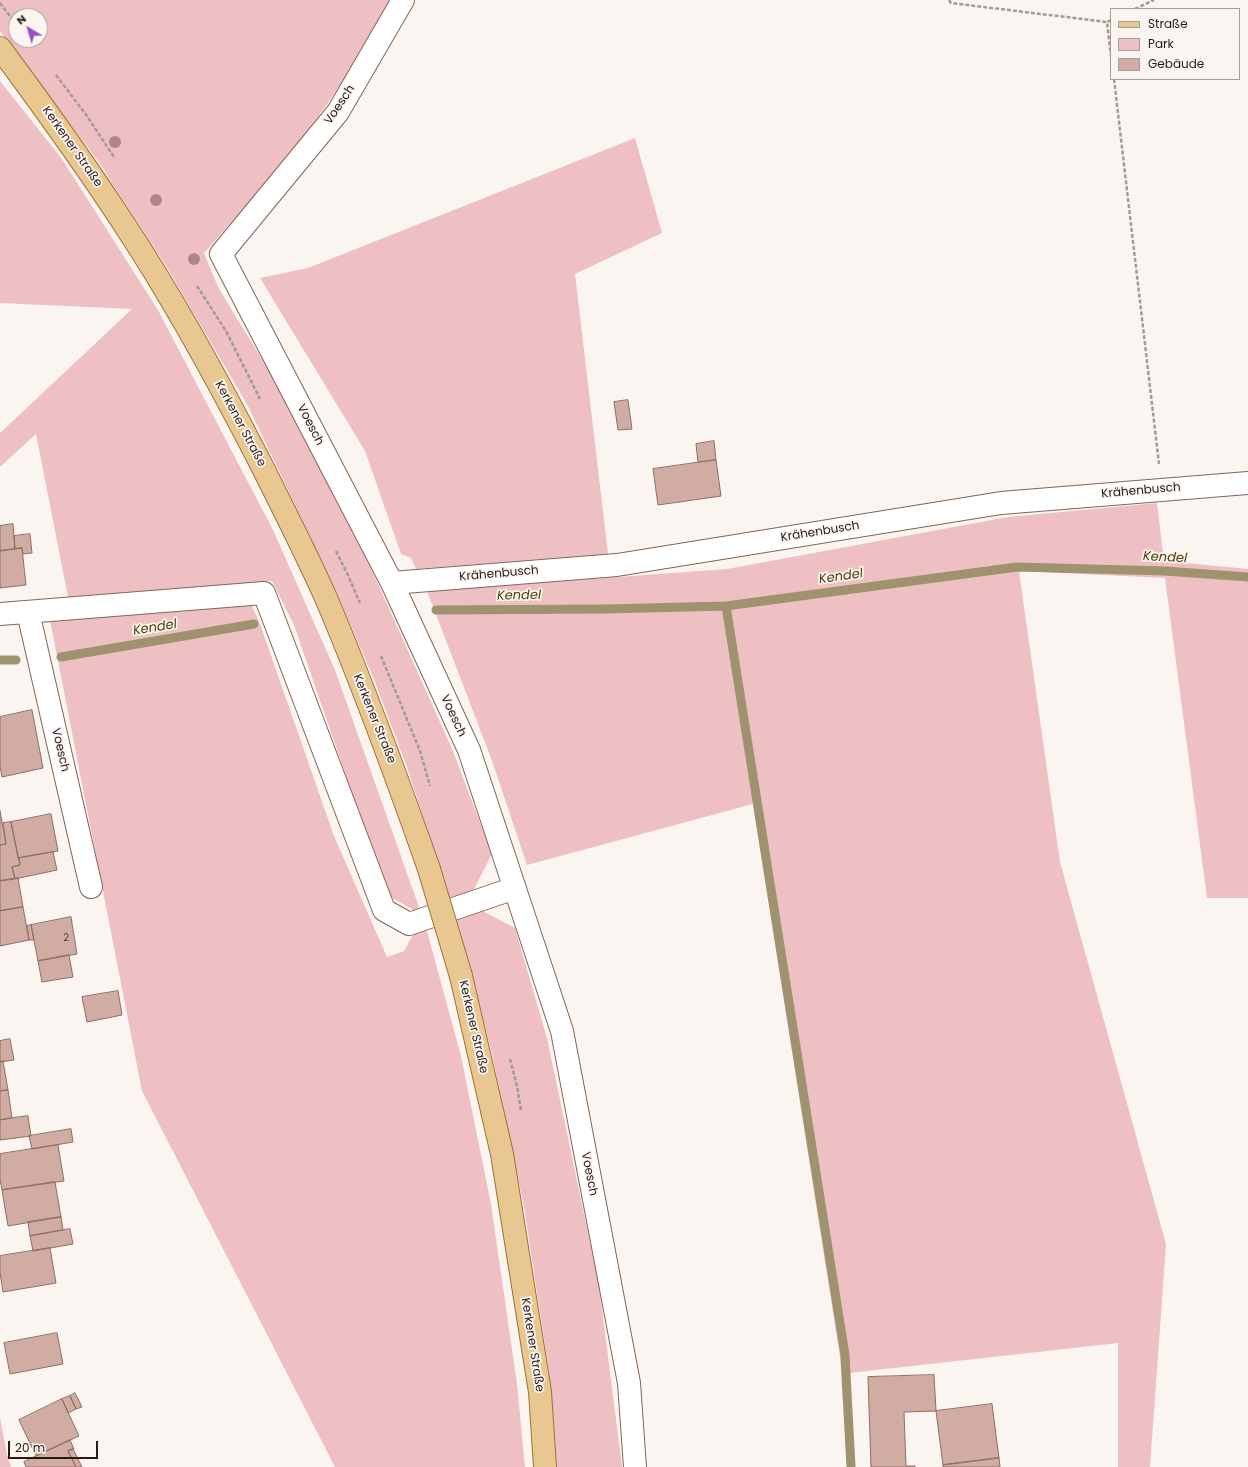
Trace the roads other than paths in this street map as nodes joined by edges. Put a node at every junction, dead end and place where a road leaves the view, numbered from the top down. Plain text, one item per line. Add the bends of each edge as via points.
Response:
1 (403, 0) edge
2 (0, 48) edge
3 (1248, 483) edge
4 (392, 583) junction
5 (28, 612) junction
6 (0, 614) edge
7 (91, 887) dead end
8 (515, 888) junction
9 (545, 1467) edge
10 (635, 1467) edge

1 - 4 street, Voesch via 338,112 221,254
2 - 9 main road, Kerkener Straße, bridge via 125,226 178,310 236,415 325,597 388,752 429,869 461,976 502,1154 540,1392
3 - 4 street, Krähenbusch via 1001,503 617,565
4 - 8 street, Voesch via 469,750
5 - 6 street
5 - 7 street, Voesch
5 - 8 street via 264,593 384,910 409,924
8 - 10 street, Voesch via 562,1031 629,1383

